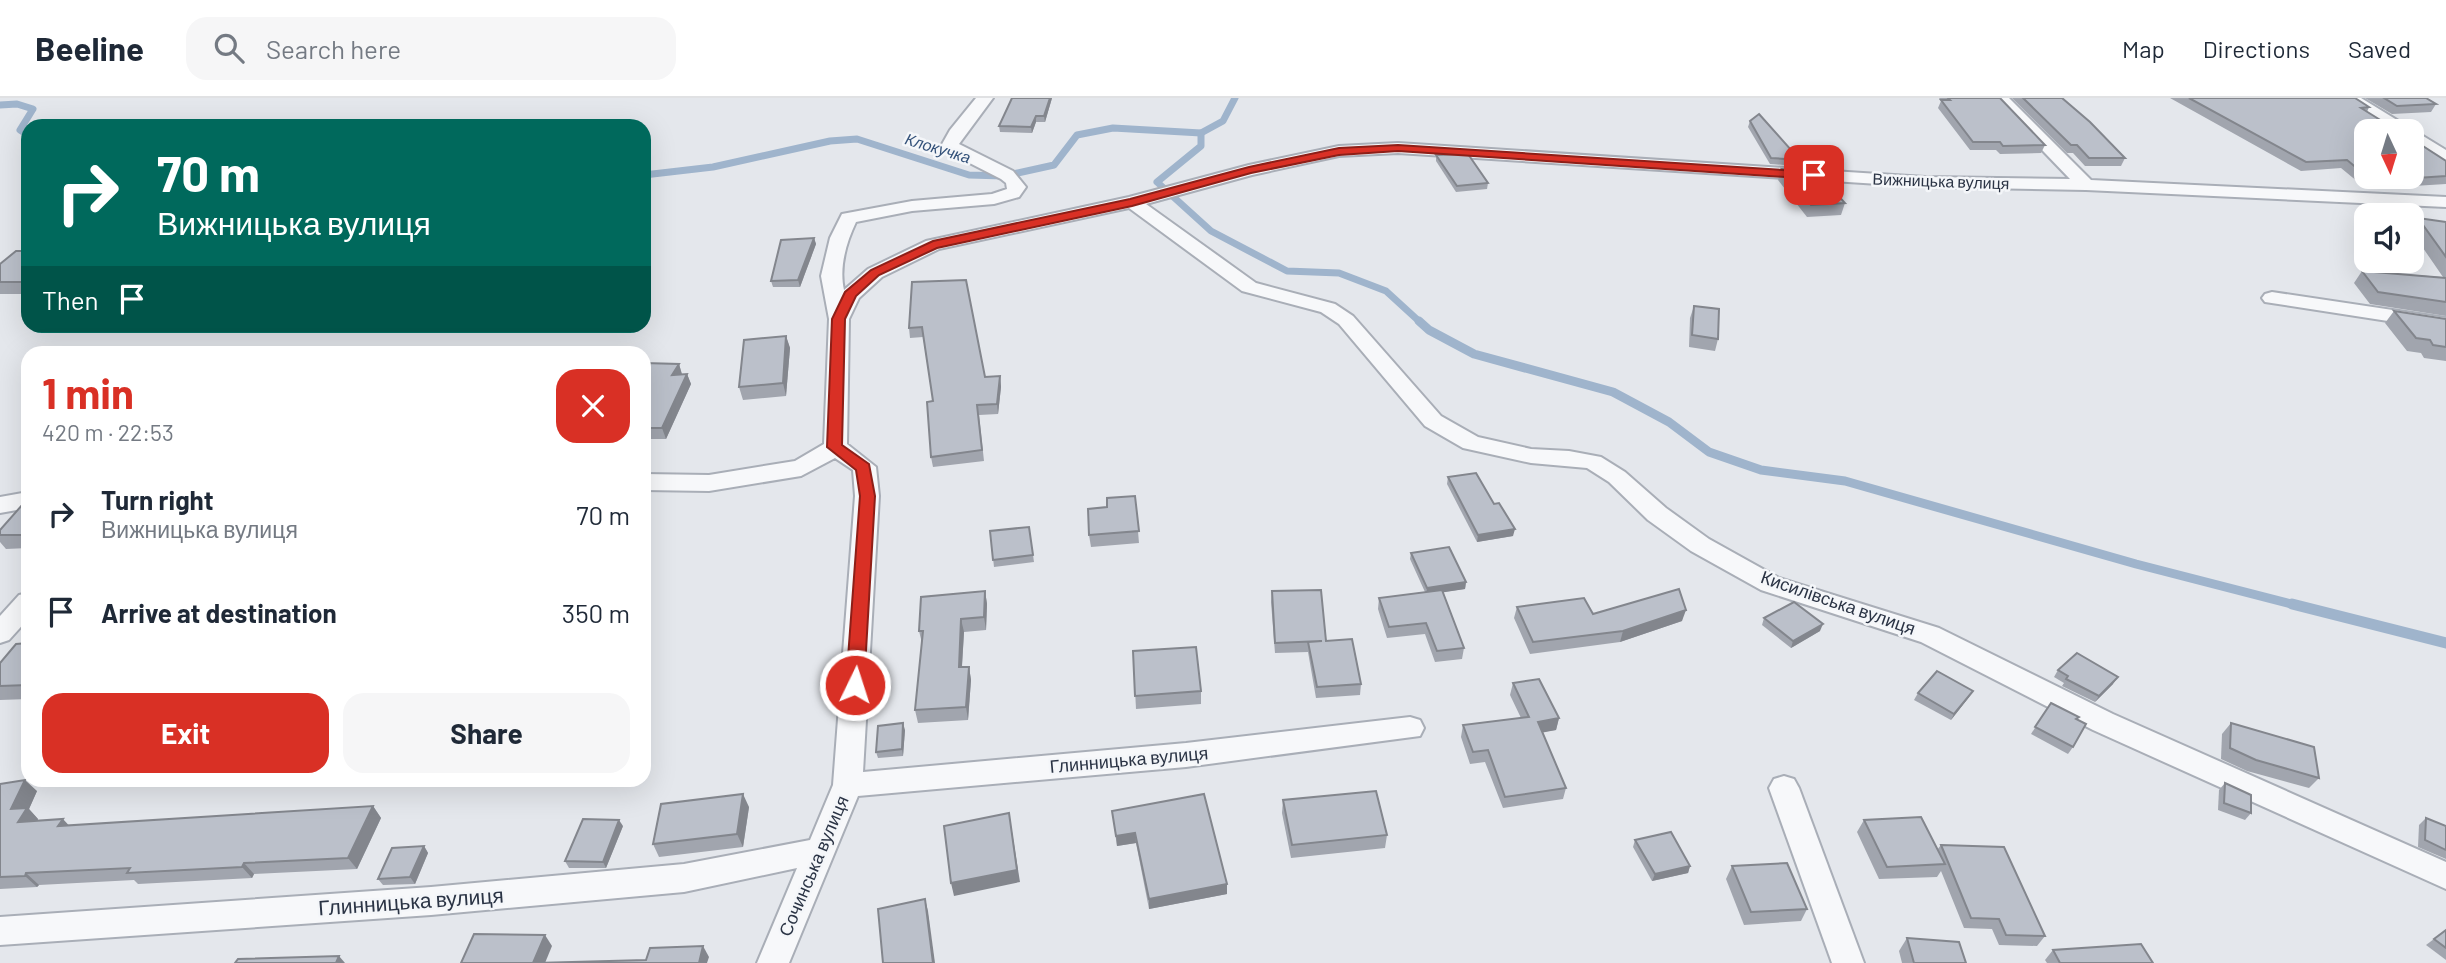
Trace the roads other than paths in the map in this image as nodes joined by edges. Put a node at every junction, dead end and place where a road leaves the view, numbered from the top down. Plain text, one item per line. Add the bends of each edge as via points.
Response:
1 (985, 98) edge
2 (2000, 98) edge
3 (2350, 98) edge
4 (2384, 119) edge
5 (2424, 143) edge
6 (2446, 157) edge
7 (2087, 185) junction
8 (1140, 200) junction
9 (2446, 202) edge
10 (2272, 298) dead end
11 (839, 319) junction
12 (2446, 324) edge
13 (835, 447) junction
14 (651, 482) edge
15 (21, 501) edge
16 (0, 505) edge
17 (21, 610) edge
18 (0, 633) edge
19 (1410, 729) dead end
20 (848, 785) junction
21 (1784, 788) dead end
22 (819, 851) junction
23 (2446, 876) edge
24 (0, 931) edge
25 (773, 963) edge
26 (1848, 963) edge

1 - 11 street via 950,146 1010,176 1017,187 995,199 912,206 849,218 839,238 831,276
2 - 7 street
3 - 4 street
5 - 6 street
7 - 8 street, Вижницька вулиця via 1926,182 1398,148 1339,151
7 - 9 street, Вижницька вулиця
8 - 11 street, Вижницька вулиця via 933,245 875,273 850,295
8 - 23 street, Кисилівська вулиця via 1249,287 1328,308 1346,320 1433,421 1471,443 1531,456 1593,462 1700,545 1770,584 1930,635 2104,722
10 - 12 street
11 - 13 street, Вижницька вулиця
13 - 14 street via 801,468 709,483
13 - 20 street, Сочинська вулиця via 864,467 867,496
15 - 16 street
17 - 18 street
19 - 20 street, Глинницька вулиця via 1186,755
20 - 22 street, Сочинська вулиця
21 - 26 street
22 - 24 street, Глинницька вулиця via 684,878
22 - 25 street, Сочинська вулиця

